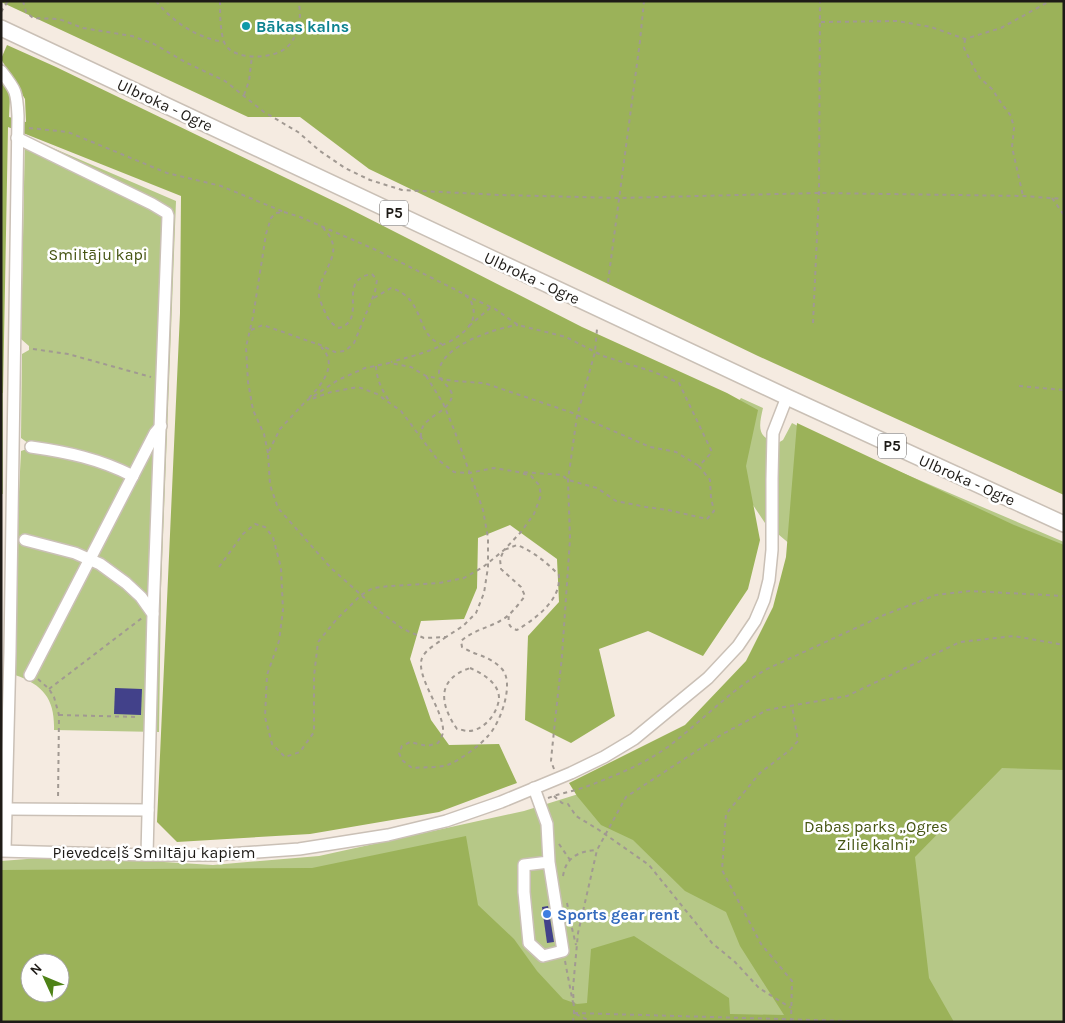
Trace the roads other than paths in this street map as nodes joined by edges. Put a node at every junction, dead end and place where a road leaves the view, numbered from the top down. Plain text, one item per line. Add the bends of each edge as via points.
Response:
1 (1, 28) edge
2 (1, 71) edge
3 (17, 133) junction
4 (787, 397) junction
5 (161, 426) junction
6 (30, 447) dead end
7 (133, 476) junction
8 (1064, 524) edge
9 (25, 540) dead end
10 (90, 559) junction
11 (152, 613) junction
12 (30, 675) road end
13 (534, 788) junction
14 (7, 809) junction
15 (148, 810) junction
16 (3, 850) edge
17 (147, 855) junction
18 (549, 862) junction

1 - 4 main road, Ulbroka - Ogre / P5
2 - 3 street via 17,94
3 - 5 street via 167,213
3 - 14 street
4 - 8 main road, Ulbroka - Ogre / P5
4 - 13 street, Pievedceļš Smiltāju kapiem via 773,433 772,550 769,580 755,622 708,678 634,739 604,757
5 - 7 street
5 - 11 street
6 - 7 street via 91,458
7 - 10 street
9 - 10 street
10 - 11 street via 114,572 141,597
10 - 12 street
11 - 15 street
13 - 17 street, Pievedceļš Smiltāju kapiem via 446,821 388,834 299,849 214,855
13 - 18 street via 547,824
14 - 15 street
14 - 16 street
15 - 17 street
16 - 17 street, Pievedceļš Smiltāju kapiem
18 - 18 street via 563,951 543,956 529,943 524,865

